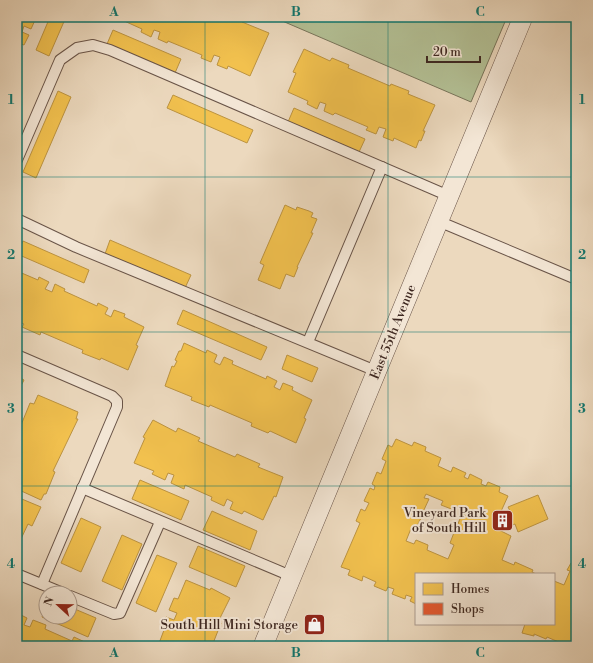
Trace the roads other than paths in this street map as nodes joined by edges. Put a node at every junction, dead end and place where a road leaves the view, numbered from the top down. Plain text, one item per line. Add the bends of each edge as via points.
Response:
1 (523, 17) edge
2 (17, 160) edge
3 (382, 167) junction
4 (449, 196) junction
5 (17, 219) edge
6 (438, 221) junction
7 (576, 280) edge
8 (308, 342) junction
9 (17, 355) edge
10 (376, 371) junction
11 (82, 488) junction
12 (160, 522) junction
13 (17, 574) edge
14 (291, 576) junction
15 (42, 584) joint
16 (78, 599) edge
17 (263, 646) edge

1 - 4 street, East 55th Avenue
2 - 3 lane via 60,60 77,48 93,45 110,50
3 - 4 lane
3 - 8 lane
4 - 6 street, East 55th Avenue
5 - 8 lane via 76,247
6 - 7 lane
6 - 10 street, East 55th Avenue
8 - 10 lane
9 - 11 lane via 112,396 117,401 117,407
10 - 14 street, East 55th Avenue
11 - 12 lane
11 - 15 lane
12 - 14 lane
12 - 16 lane via 120,613 114,614
13 - 15 lane
14 - 17 street, East 55th Avenue

